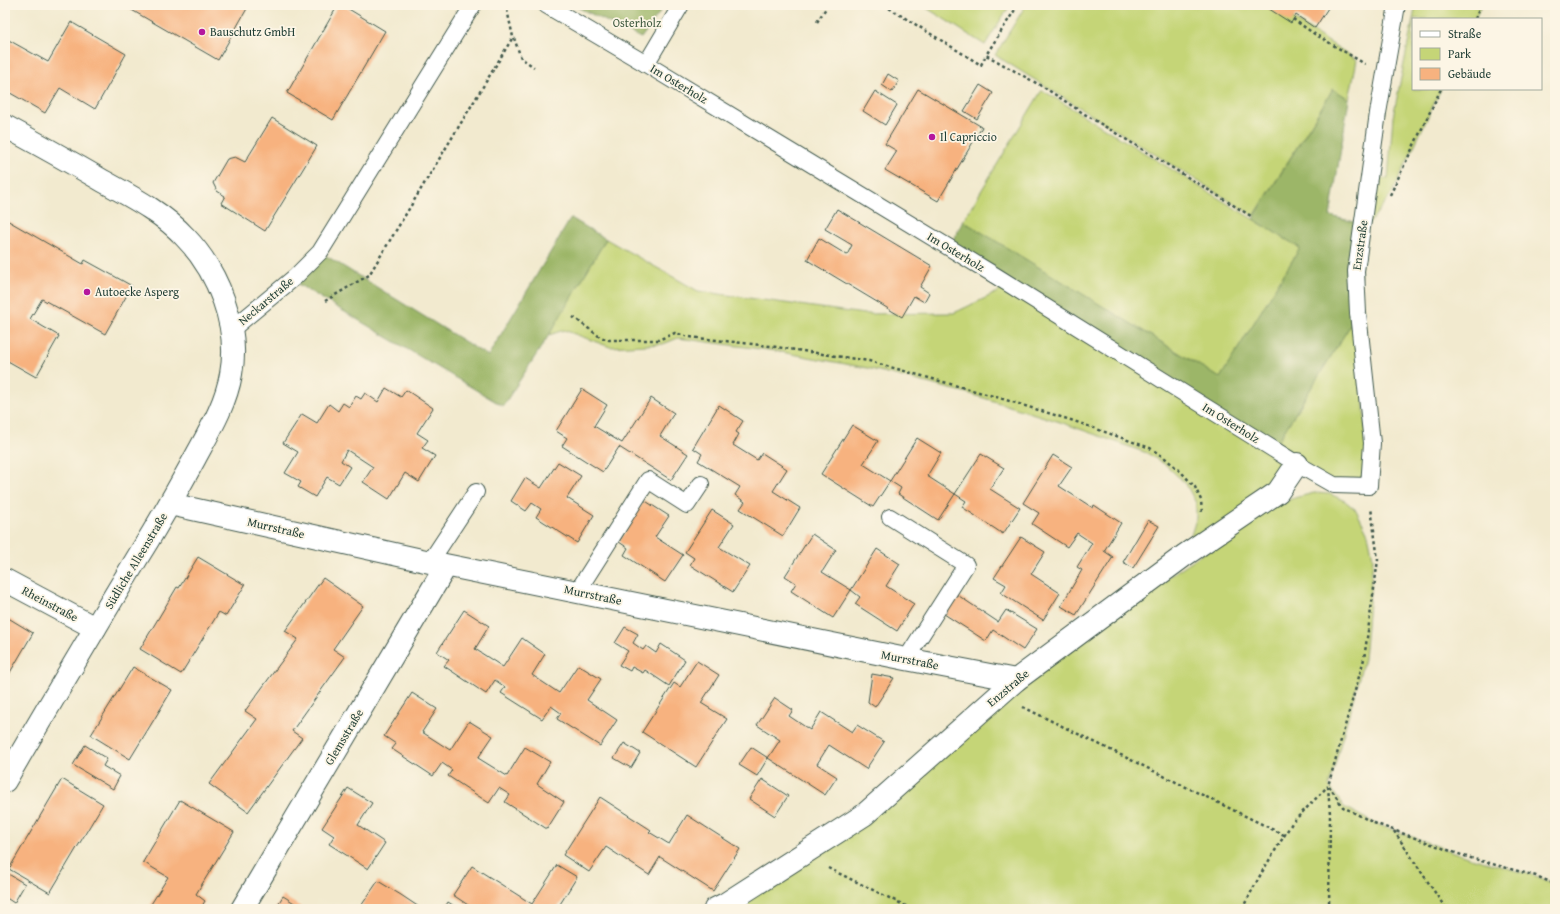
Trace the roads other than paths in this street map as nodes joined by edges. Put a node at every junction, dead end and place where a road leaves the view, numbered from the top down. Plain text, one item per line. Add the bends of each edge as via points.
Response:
1 (473, 5) edge
2 (546, 5) edge
3 (681, 5) edge
4 (1397, 5) edge
5 (646, 64) junction
6 (5, 126) edge
7 (231, 330) junction
8 (1297, 464) junction
9 (701, 484) dead end
10 (1369, 486) joint
11 (476, 492) dead end
12 (170, 504) junction
13 (890, 516) dead end
14 (438, 564) junction
15 (5, 580) edge
16 (577, 592) junction
17 (95, 628) junction
18 (906, 659) junction
19 (1016, 680) junction
20 (5, 781) edge
21 (242, 909) edge
22 (715, 909) edge

1 - 7 lane, Neckarstraße via 320,252 295,278
2 - 5 lane, Im Osterholz
3 - 5 lane
4 - 10 lane, Enzstraße via 1384,76 1356,271 1372,443
5 - 8 lane, Im Osterholz via 989,272
6 - 7 street, Neckarstraße via 166,219 185,237 210,269 222,295
7 - 12 street, Südliche Alleenstraße via 233,353 226,393
8 - 10 lane, Im Osterholz via 1334,485
8 - 19 street, Enzstraße via 1278,492 1198,546
9 - 16 lane via 687,505 648,480
11 - 14 lane
12 - 14 street, Murrstraße
12 - 17 street, Südliche Alleenstraße
13 - 18 lane via 966,565
14 - 16 street, Murrstraße
14 - 21 street, Glemsstraße
15 - 17 street, Rheinstraße
16 - 18 street, Murrstraße
17 - 20 street, Südliche Alleenstraße
18 - 19 street, Murrstraße
19 - 22 street, Enzstraße via 864,814

